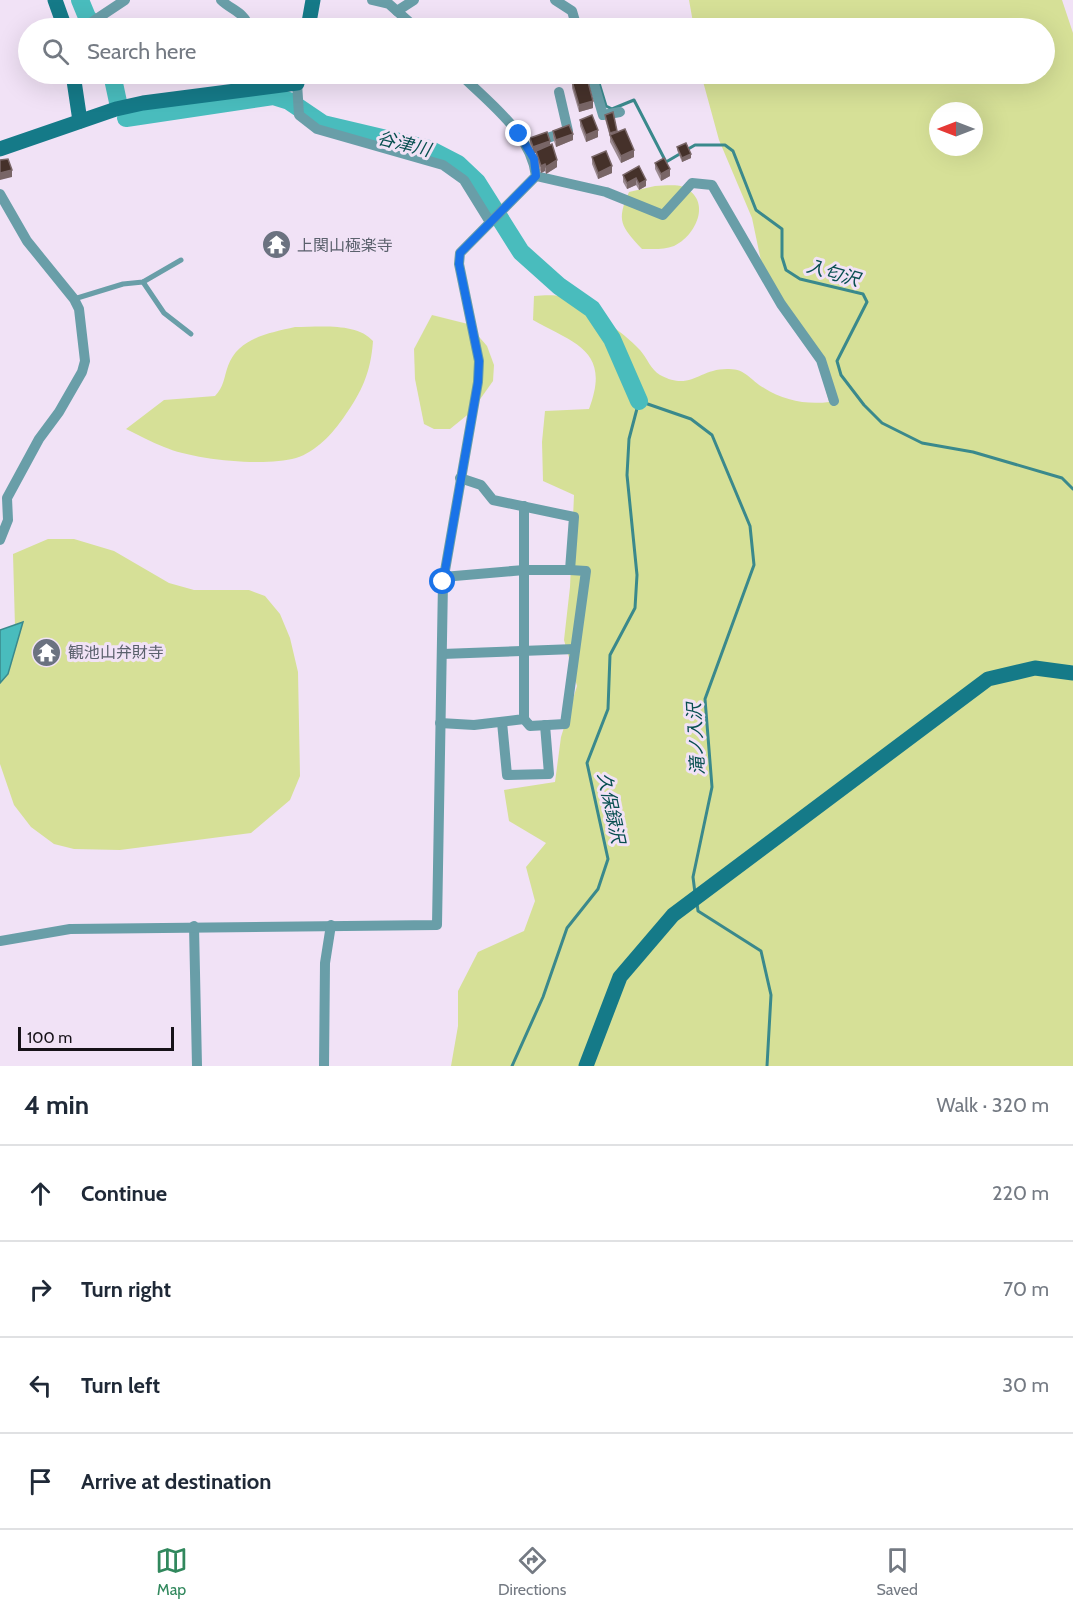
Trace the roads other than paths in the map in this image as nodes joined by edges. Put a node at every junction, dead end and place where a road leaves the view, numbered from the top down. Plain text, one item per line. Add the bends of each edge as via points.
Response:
1 (55, 0) edge
2 (125, 0) edge
3 (221, 0) edge
4 (313, 0) edge
5 (372, 0) edge
6 (414, 0) edge
7 (555, 0) edge
8 (397, 10) junction
9 (61, 18) edge
10 (98, 18) edge
11 (244, 18) edge
12 (310, 18) edge
13 (405, 18) edge
14 (574, 18) edge
15 (74, 84) edge
16 (261, 84) edge
17 (298, 84) edge
18 (469, 84) edge
19 (594, 84) edge
20 (559, 92) dead end
21 (620, 112) dead end
22 (80, 121) junction
23 (527, 145) junction
24 (0, 149) edge
25 (536, 176) junction
26 (0, 194) edge
27 (490, 222) junction
28 (181, 260) dead end
29 (143, 282) junction
30 (74, 299) junction
31 (191, 334) dead end
32 (834, 401) dead end
33 (460, 478) junction
34 (524, 506) junction
35 (0, 540) edge
36 (524, 570) junction
37 (570, 570) junction
38 (443, 577) junction
39 (575, 649) junction
40 (524, 650) junction
41 (441, 654) junction
42 (1073, 673) edge
43 (524, 719) junction
44 (502, 722) junction
45 (440, 723) junction
46 (545, 725) junction
47 (331, 925) junction
48 (195, 926) junction
49 (0, 941) edge
50 (197, 1066) edge
51 (324, 1066) edge
52 (586, 1066) edge

1 - 9 street
2 - 10 street
3 - 11 street
4 - 12 street
5 - 8 street
6 - 8 street
7 - 14 street via 572,11
8 - 13 street
15 - 22 street
16 - 22 street via 143,103
17 - 27 street via 298,115 317,129 443,165 464,180
18 - 23 street
19 - 21 street via 603,116
20 - 23 street via 568,131
22 - 24 street
23 - 25 street
25 - 27 street
25 - 32 street via 606,192 663,215 693,183 712,185 781,304 821,360
26 - 30 street via 27,241
27 - 33 street via 460,253 479,361
28 - 29 lane
29 - 30 lane
29 - 31 lane via 164,313
30 - 35 street via 79,309 85,361 82,372 7,498 8,520
33 - 34 street via 481,485 492,500
33 - 38 street
34 - 36 street
34 - 37 street via 574,517
36 - 37 street
36 - 38 street
36 - 40 street
37 - 39 street via 586,571
38 - 41 street
39 - 40 street
39 - 46 street via 565,724
40 - 41 street
40 - 43 street
41 - 45 street
42 - 52 street via 1035,668 988,679 673,915 620,977
43 - 44 street
43 - 46 street via 530,726
44 - 45 street
44 - 46 street via 507,775 549,774
45 - 47 street via 437,925
47 - 48 street
47 - 51 street via 325,963
48 - 49 street via 70,929
48 - 50 street

